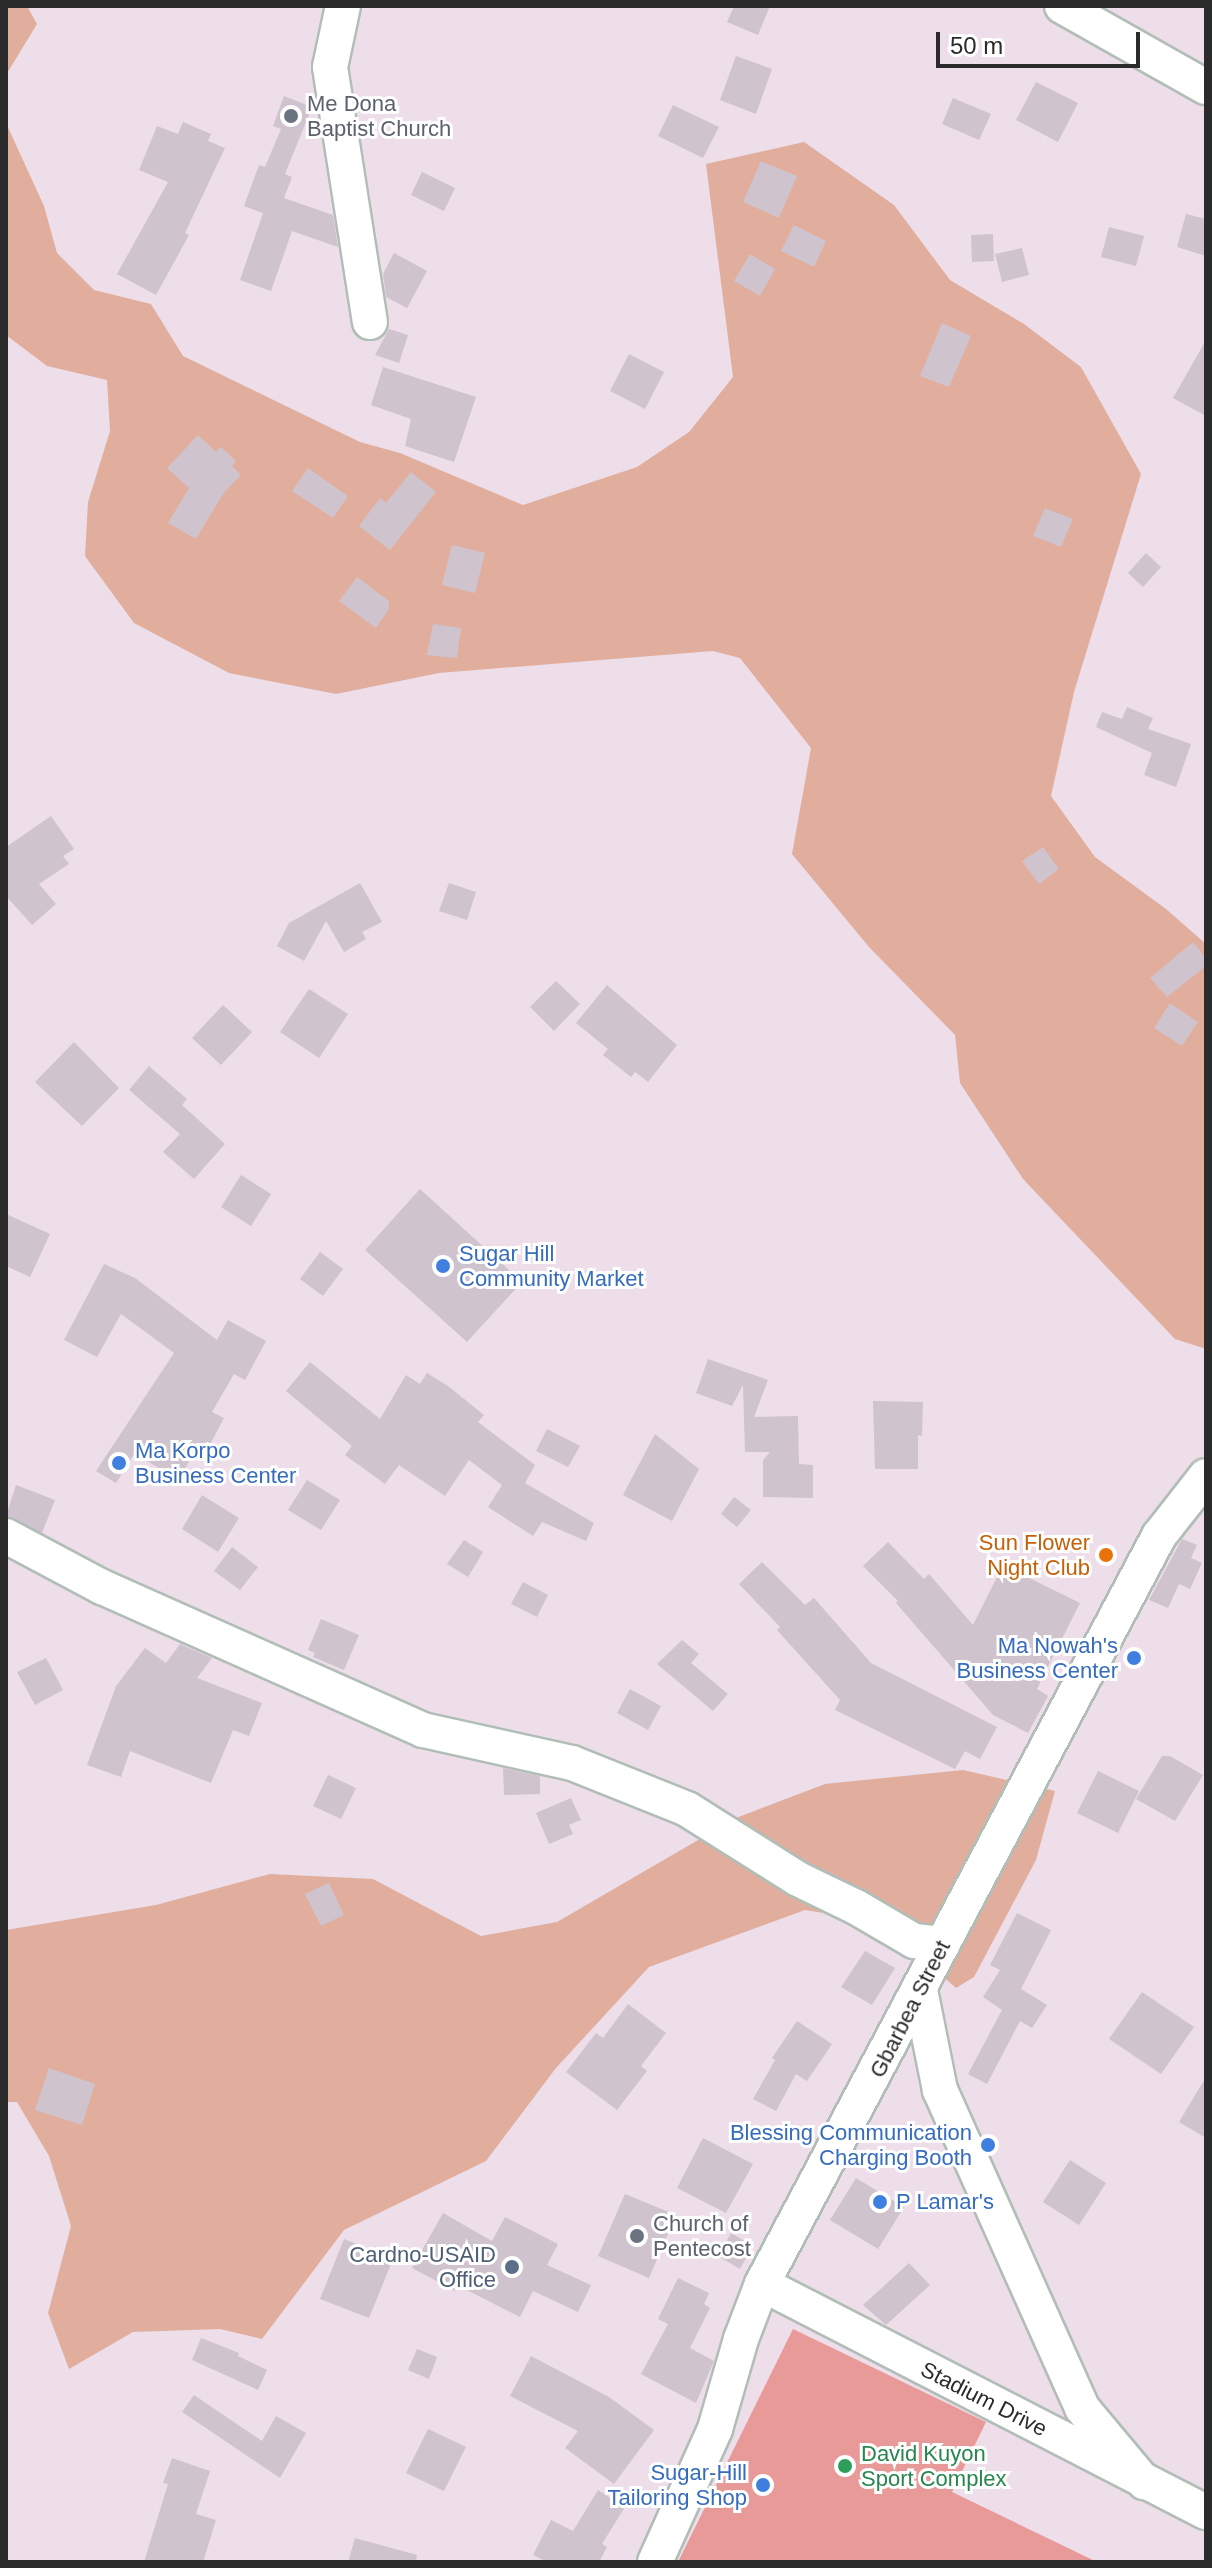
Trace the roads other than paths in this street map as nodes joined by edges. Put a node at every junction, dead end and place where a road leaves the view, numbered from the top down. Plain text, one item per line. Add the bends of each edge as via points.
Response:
1 (343, 6) edge
2 (1062, 6) edge
3 (1206, 87) edge
4 (370, 322) dead end
5 (1206, 1476) edge
6 (6, 1536) edge
7 (943, 1944) junction
8 (920, 1990) junction
9 (762, 2284) junction
10 (1144, 2482) junction
11 (1206, 2512) edge
12 (655, 2562) edge

1 - 4 street via 330,67
2 - 3 street
5 - 7 street, Gbarbea Street via 1159,1536
6 - 7 street via 102,1587 423,1730 572,1763 632,1785 687,1809 798,1879 914,1941
7 - 8 street, Gbarbea Street
8 - 9 street, Gbarbea Street
8 - 10 street via 940,2090 1082,2408
9 - 10 street, Stadium Drive
9 - 12 street, Gbarbea Street via 715,2429
10 - 11 street, Stadium Drive

